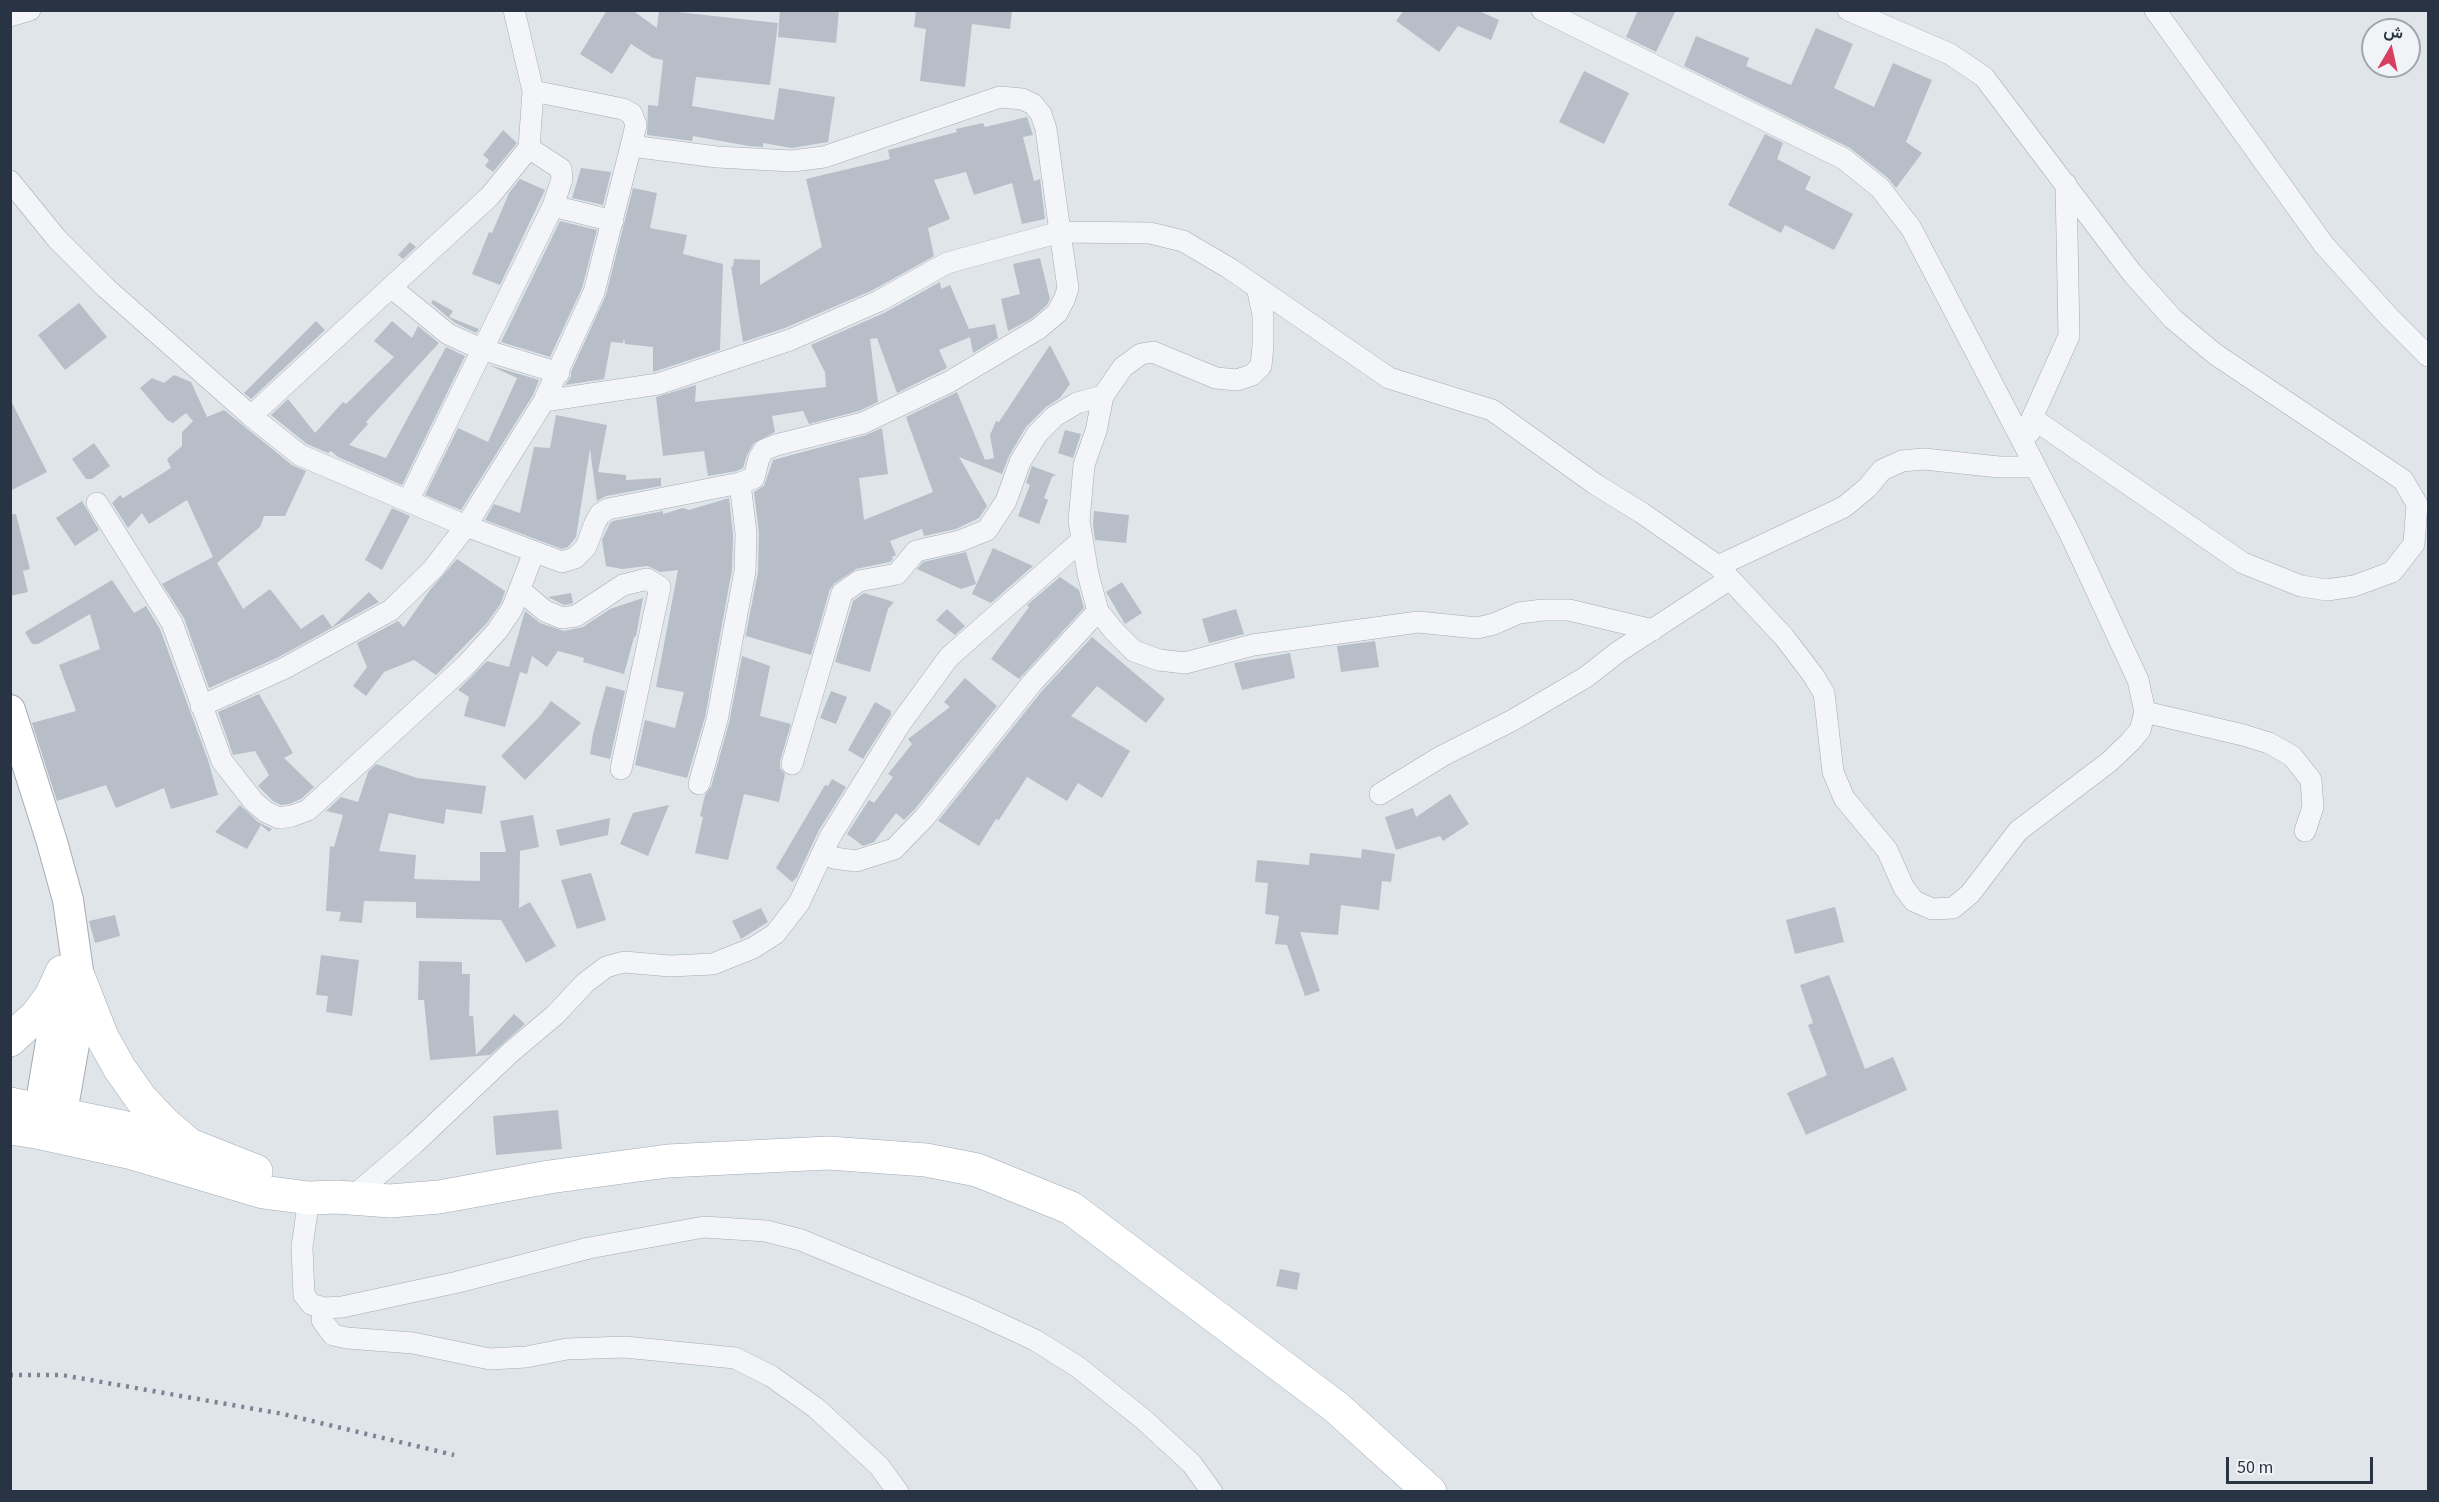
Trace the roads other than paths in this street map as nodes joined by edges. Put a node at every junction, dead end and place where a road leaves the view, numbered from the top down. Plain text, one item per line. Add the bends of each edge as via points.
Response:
1 (30, 10) edge
2 (514, 10) edge
3 (1542, 10) edge
4 (1848, 10) edge
5 (2155, 10) edge
6 (10, 16) edge
7 (533, 91) junction
8 (631, 146) junction
9 (529, 148) junction
10 (10, 182) edge
11 (2066, 184) junction
12 (553, 206) junction
13 (613, 221) junction
14 (1060, 232) junction
15 (1257, 287) junction
16 (392, 288) junction
17 (481, 349) junction
18 (2428, 356) edge
19 (559, 373) junction
20 (1103, 396) junction
21 (544, 401) junction
22 (252, 416) junction
23 (2032, 418) junction
24 (2032, 458) junction
25 (740, 483) junction
26 (408, 501) junction
27 (97, 502) dead end
28 (466, 526) junction
29 (1082, 540) junction
30 (534, 552) junction
31 (1724, 573) junction
32 (520, 590) junction
33 (1098, 611) junction
34 (1653, 630) junction
35 (201, 706) junction
36 (10, 710) edge
37 (2145, 712) junction
38 (792, 764) dead end
39 (621, 769) dead end
40 (699, 784) dead end
41 (1380, 794) dead end
42 (2305, 831) dead end
43 (823, 852) junction
44 (71, 975) junction
45 (10, 1040) edge
46 (36, 1120) edge
47 (190, 1145) junction
48 (333, 1198) junction
49 (324, 1308) junction
50 (898, 1491) edge
51 (1212, 1491) edge
52 (1430, 1491) edge

1 - 6 street
2 - 7 street
3 - 24 street via 1844,159 1880,188 1911,228
4 - 11 street via 1950,54 1984,77
5 - 18 street via 2324,246
7 - 8 street via 627,111 636,125
7 - 9 street
8 - 13 street
8 - 14 street via 792,161 824,157 1000,97 1022,99 1033,104 1046,129
9 - 12 street via 561,169 562,179
9 - 16 street via 489,196
10 - 22 street via 57,239 106,288
11 - 23 street via 2069,336
11 - 23 street via 2132,273 2173,319 2215,354 2403,480 2417,504 2414,544 2392,572 2354,586 2326,590 2301,586 2243,563
12 - 13 street
12 - 17 street
13 - 19 street via 594,292
14 - 15 street via 1150,233 1183,242
14 - 21 street via 947,263 879,301 790,340 658,384
14 - 25 street via 1068,288 1057,313 1038,328 949,382 863,423 764,450 754,478
15 - 20 street via 1263,315 1263,346 1261,366 1252,375 1237,380 1216,378 1153,352 1141,354 1123,367
15 - 31 street via 1389,378 1492,410
16 - 17 street via 448,334
16 - 22 street
17 - 19 street
17 - 26 street
19 - 21 street
20 - 29 street via 1084,465 1079,521
20 - 38 street via 1077,403 1037,434 1020,462 1006,501 987,530 916,551 897,574 859,581 842,593
21 - 28 street
22 - 26 street via 300,454
23 - 24 street
24 - 31 street via 1999,467 1924,459 1902,461 1882,470 1844,507
24 - 37 street via 2138,680
25 - 30 street via 608,509 600,514 586,547 575,558 562,562
25 - 40 street via 746,533 745,571 717,720
26 - 28 street
27 - 35 street via 172,623
28 - 30 street
28 - 35 street via 433,569 391,610 283,669
29 - 33 street
29 - 43 street via 949,657 900,723
30 - 32 street
31 - 34 street
31 - 37 street via 1814,675 1824,693 1833,772 1844,798 1887,850 1914,901 1932,909 1953,908 1970,894 2018,831 2130,742 2140,730
32 - 35 street via 497,631 466,665 308,810 292,816 279,818 266,812 243,791 222,761
32 - 39 street via 545,611 562,618 576,616 623,585 647,579 660,587
33 - 34 street via 1134,651 1159,660 1185,663 1253,645 1418,622 1477,628 1519,613 1543,610 1569,610
33 - 43 street via 1032,683 925,817 894,849 856,861
34 - 41 street via 1586,677
36 - 44 street via 68,900
37 - 42 street via 2270,743 2292,756 2311,780 2313,807
43 - 48 street via 799,903 775,934 753,948 713,964 624,962 606,967 414,1144
44 - 45 main road
44 - 46 street via 77,1027
44 - 47 main road via 120,1069 142,1100
46 - 47 main road
46 - 48 main road via 263,1192
47 - 48 main road
48 - 49 street via 302,1247 304,1295 311,1304
48 - 52 main road via 390,1201 438,1197 668,1161 828,1153 926,1160 977,1170 1071,1208 1336,1407
49 - 50 street via 322,1320 333,1335 413,1343 490,1359 567,1349 625,1347 735,1358 771,1376 816,1408 879,1466
49 - 51 street via 458,1282 589,1248 674,1232 704,1227 766,1231 812,1244 1035,1340 1078,1367 1143,1419 1192,1464

